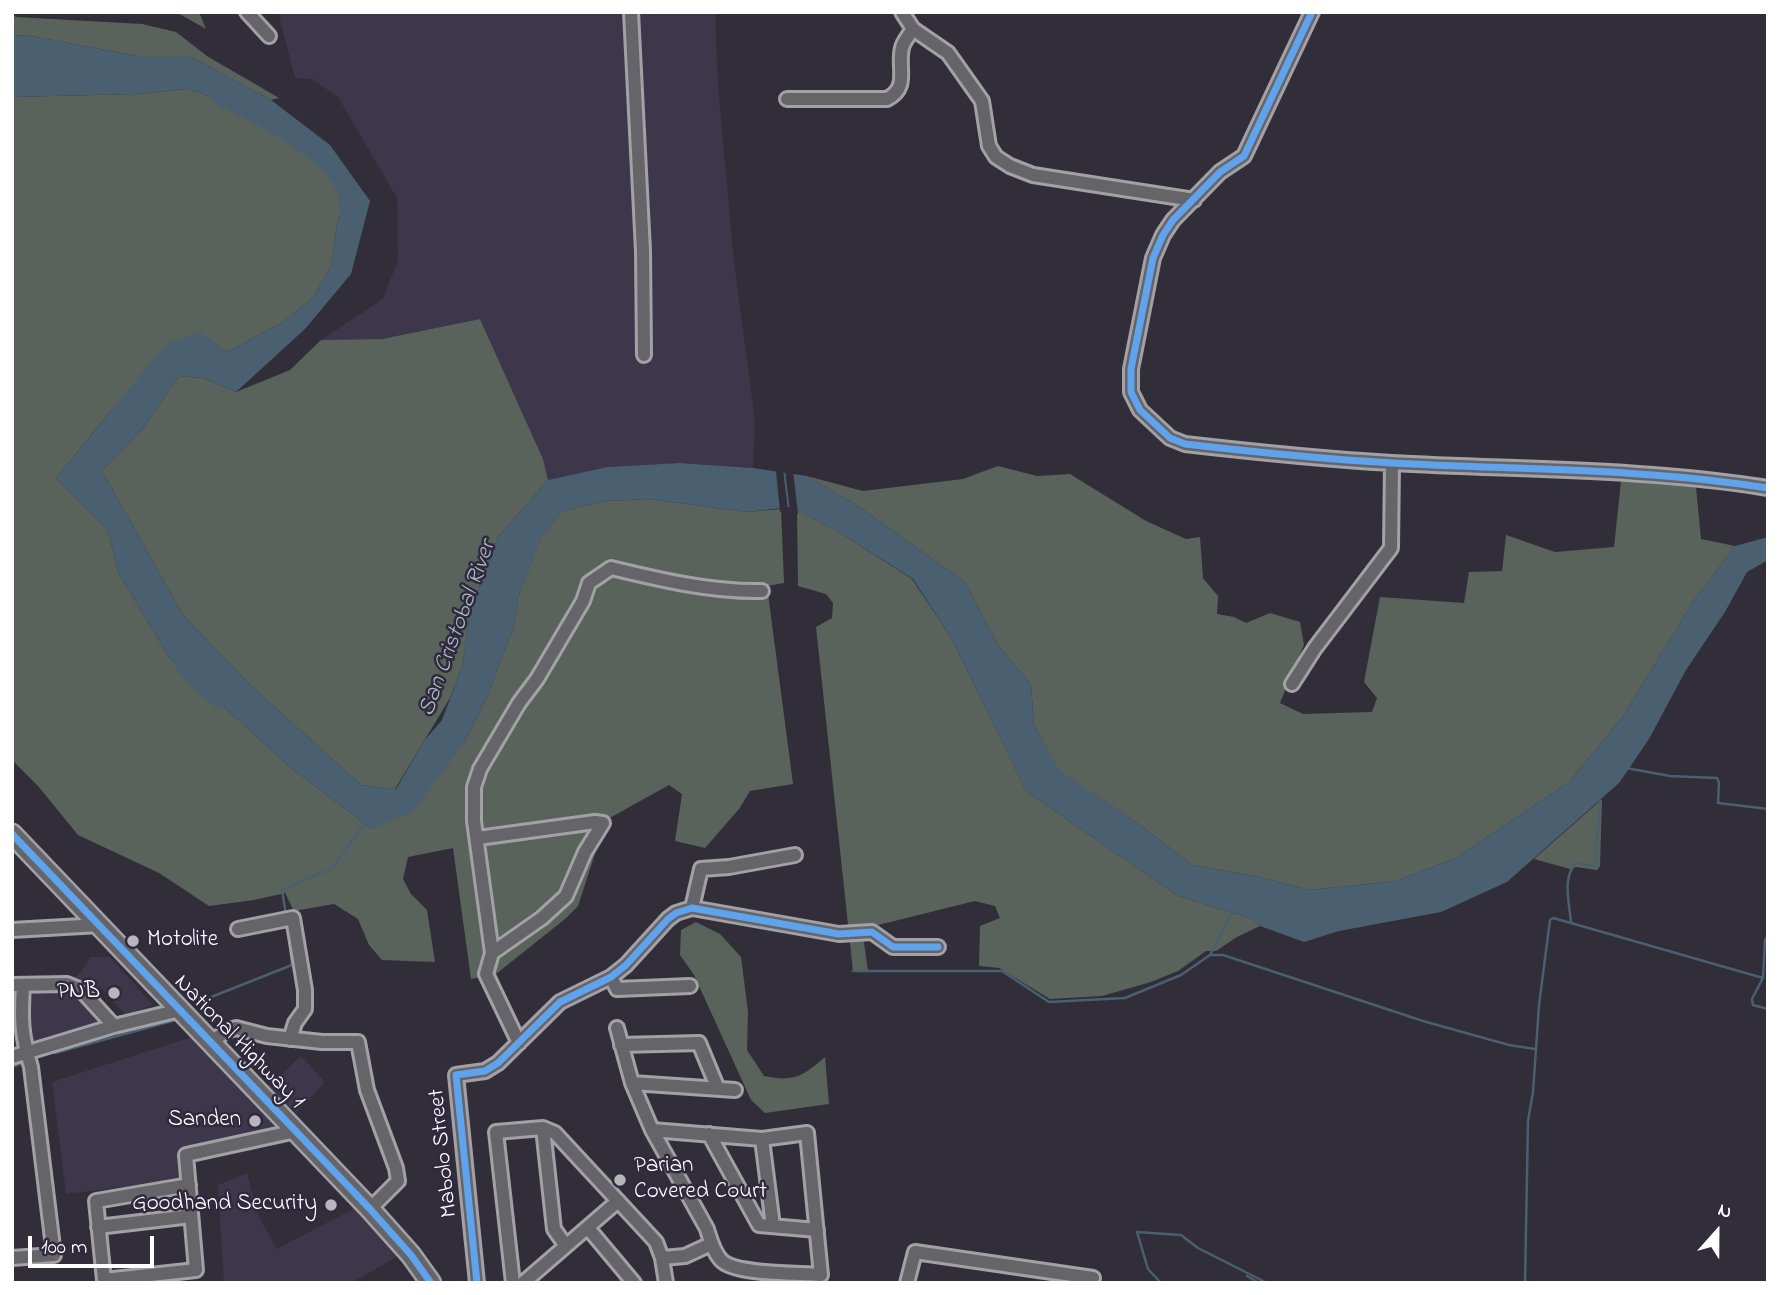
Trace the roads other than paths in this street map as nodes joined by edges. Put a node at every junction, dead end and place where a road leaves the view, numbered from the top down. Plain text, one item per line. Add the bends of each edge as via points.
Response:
1 (247, 12) edge
2 (631, 12) edge
3 (902, 12) edge
4 (1312, 12) edge
5 (913, 29) junction
6 (269, 36) dead end
7 (787, 99) dead end
8 (1194, 200) junction
9 (644, 355) dead end
10 (1392, 463) junction
11 (1768, 488) edge
12 (762, 591) dead end
13 (1292, 684) dead end
14 (12, 834) edge
15 (478, 838) junction
16 (795, 855) dead end
17 (692, 908) junction
18 (100, 925) junction
19 (238, 929) dead end
20 (12, 930) edge
21 (938, 947) dead end
22 (492, 953) junction
23 (611, 977) junction
24 (18, 985) edge
25 (690, 986) dead end
26 (180, 1010) junction
27 (114, 1026) junction
28 (617, 1028) dead end
29 (290, 1038) junction
30 (212, 1042) junction
31 (519, 1043) junction
32 (621, 1045) junction
33 (27, 1053) junction
34 (12, 1057) edge
35 (632, 1083) junction
36 (718, 1089) junction
37 (735, 1090) dead end
38 (652, 1130) junction
39 (296, 1131) junction
40 (549, 1131) junction
41 (709, 1134) junction
42 (762, 1139) junction
43 (188, 1185) junction
44 (618, 1201) junction
45 (370, 1209) junction
46 (191, 1216) junction
47 (772, 1226) junction
48 (98, 1227) junction
49 (588, 1228) junction
50 (817, 1230) junction
51 (711, 1244) junction
52 (566, 1246) junction
53 (12, 1258) edge
54 (662, 1258) junction
55 (1093, 1278) dead end
56 (431, 1283) edge
57 (477, 1283) edge
58 (513, 1283) edge
59 (523, 1283) edge
60 (634, 1283) edge
61 (666, 1283) edge
62 (906, 1283) edge

1 - 6 street
2 - 9 street
3 - 5 street
4 - 8 street via 1244,156 1220,172
5 - 7 street via 902,48 901,85 895,95 887,99
5 - 8 street via 948,53 982,101 989,146 1010,166 1033,174
8 - 10 street via 1173,220 1153,258 1131,369 1131,392 1140,410 1170,438 1185,444
10 - 11 street via 1585,470
10 - 13 street via 1391,548
12 - 15 street via 730,592 611,568 589,583 583,601 480,769 474,786
14 - 18 highway, National Highway 1
15 - 22 street
15 - 22 street via 603,823 557,906
16 - 17 street via 701,869
17 - 21 street via 839,934 872,932 892,947
17 - 23 street, Mabolo Street via 668,919
18 - 20 street
18 - 26 highway, National Highway 1
19 - 29 street via 293,918 305,1009
22 - 31 street via 485,974
23 - 25 street via 617,989
23 - 31 street, Mabolo Street via 560,1002
24 - 27 street via 67,984 81,991
24 - 33 street
26 - 27 street
26 - 30 highway, National Highway 1
27 - 33 street
28 - 32 street
29 - 30 street via 236,1028
29 - 45 street via 358,1042 367,1090 398,1181
30 - 39 highway, National Highway 1
31 - 57 street, Mabolo Street via 485,1071 456,1076
32 - 35 street
32 - 36 street via 699,1043
33 - 34 street
33 - 53 street via 54,1255
35 - 36 street
35 - 38 street
36 - 37 street
38 - 41 street
38 - 51 street
39 - 43 street via 186,1155
39 - 45 highway, National Highway 1
40 - 44 street
40 - 52 street via 554,1229
40 - 58 street via 496,1132
41 - 42 street
41 - 47 street via 759,1225
42 - 47 street
42 - 50 street via 807,1133
43 - 46 street
43 - 48 street via 96,1201
44 - 49 street
44 - 54 street via 656,1242
45 - 56 highway, National Highway 1
46 - 48 street
46 - 48 street via 196,1270 183,1272 104,1280
47 - 50 street
49 - 52 street
49 - 60 street
50 - 51 street via 821,1275 736,1267 720,1259
51 - 54 street via 685,1256
52 - 59 street
54 - 61 street
55 - 62 street via 919,1252 913,1255

